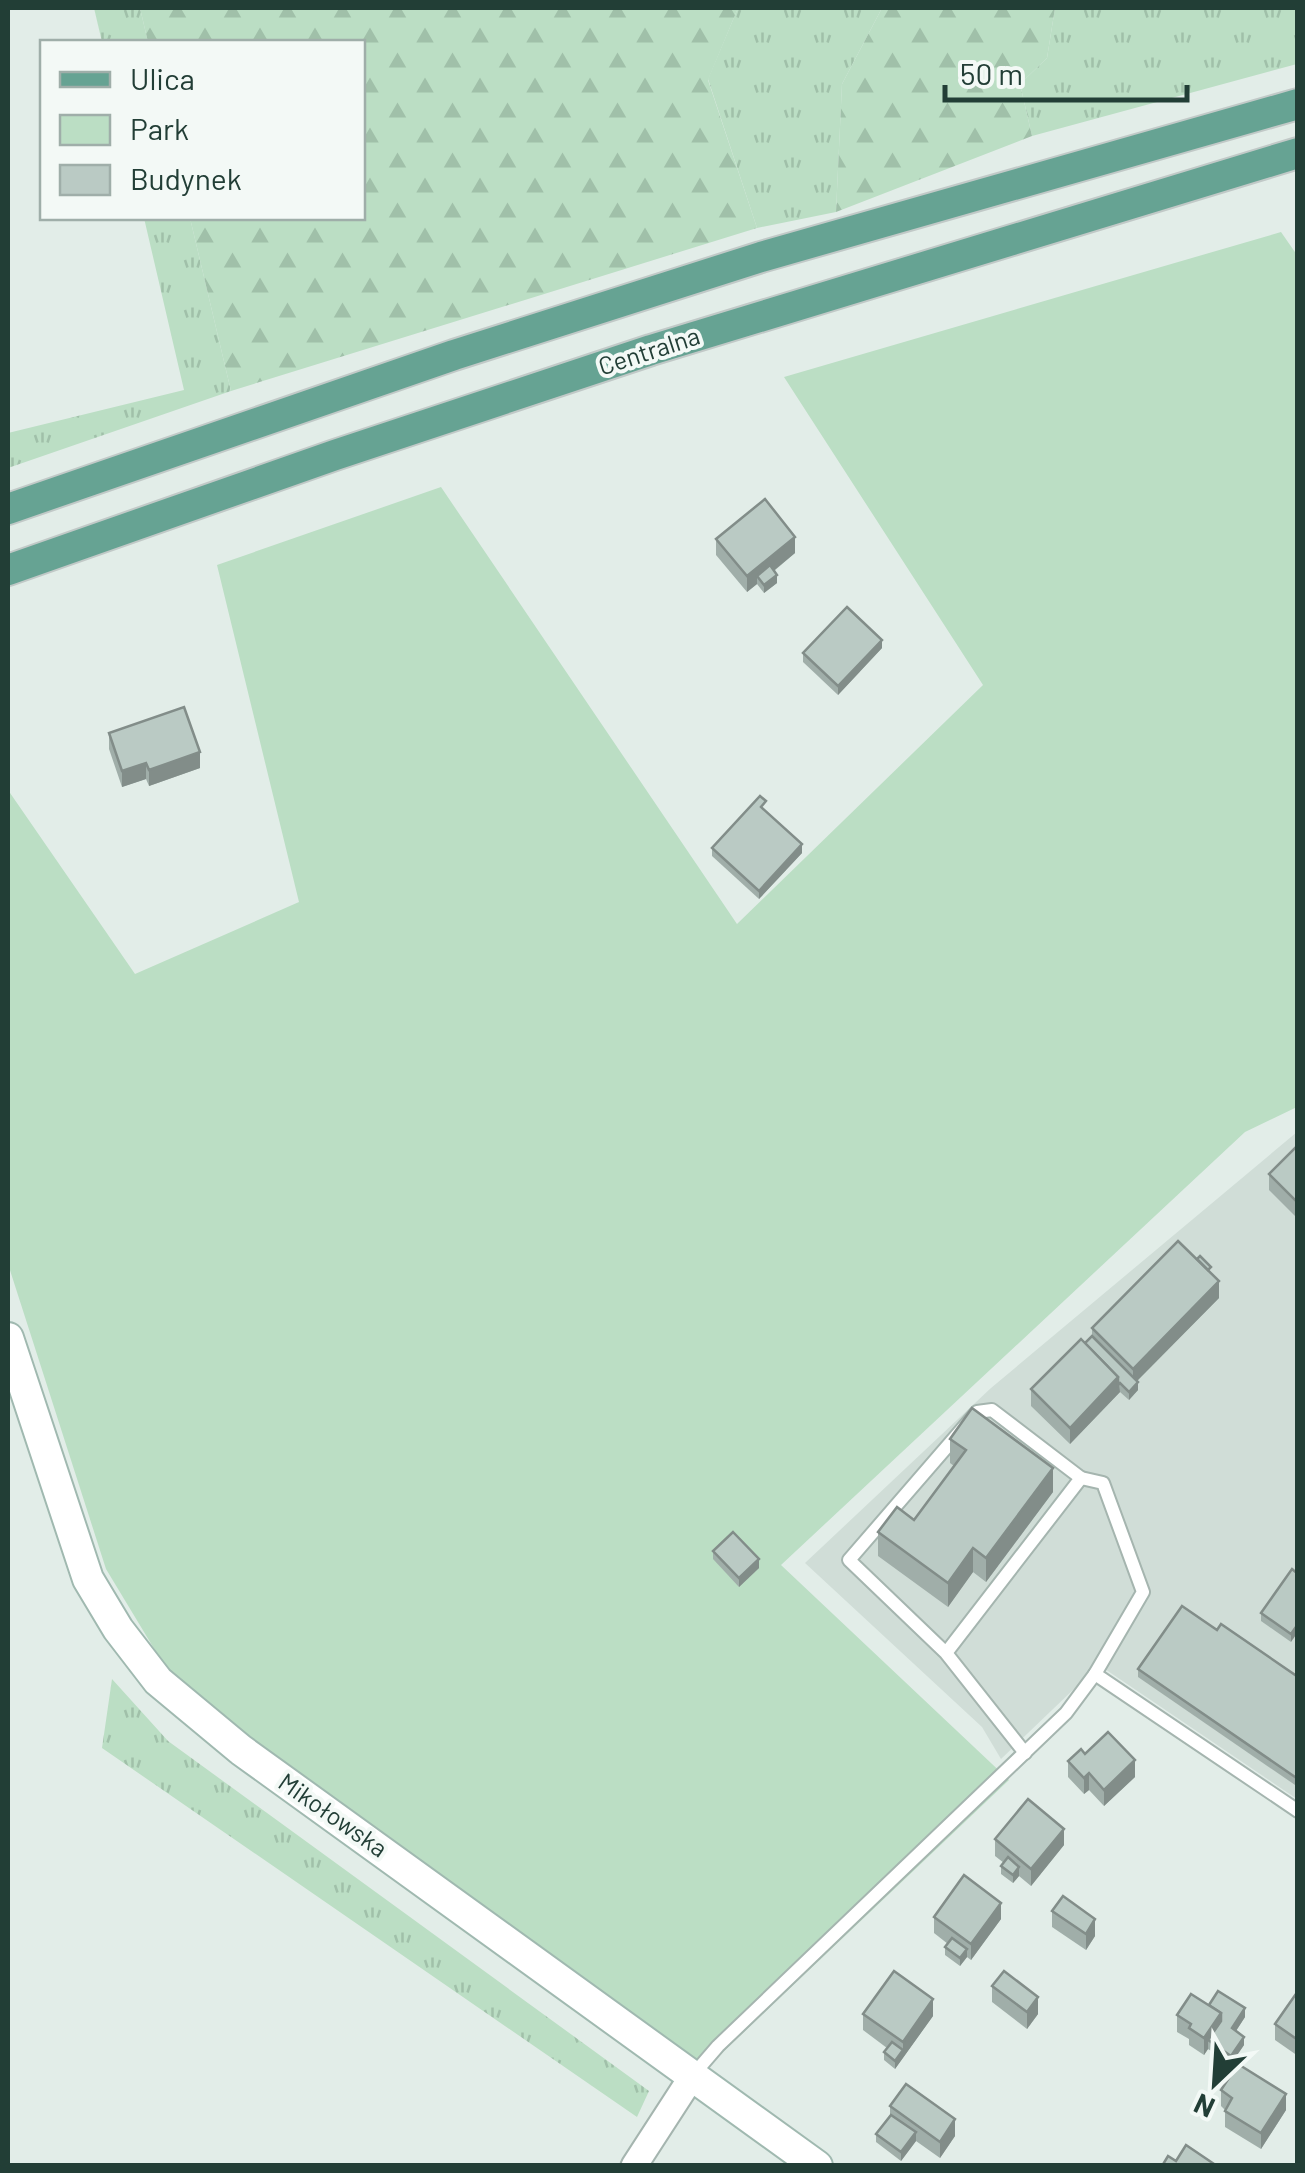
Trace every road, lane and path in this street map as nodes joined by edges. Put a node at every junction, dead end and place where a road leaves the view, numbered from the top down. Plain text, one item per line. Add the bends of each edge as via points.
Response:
1 (1298, 104) edge
2 (1298, 154) edge
3 (8, 509) edge
4 (8, 570) edge
5 (8, 1338) edge
6 (1081, 1478) junction
7 (946, 1653) junction
8 (1095, 1674) junction
9 (1025, 1753) junction
10 (1298, 1811) edge
11 (693, 2075) junction
12 (634, 2166) edge
13 (817, 2166) edge

1 - 3 main road via 760,257
2 - 4 main road, Centralna via 651,350
5 - 11 main road, Mikołowska via 88,1579 158,1682 241,1750
6 - 7 lane
6 - 7 lane via 992,1410 977,1412 849,1560
6 - 8 lane via 1103,1484 1143,1592
7 - 9 lane
8 - 9 lane
8 - 10 lane
9 - 11 lane
11 - 12 street
11 - 13 main road, Mikołowska

